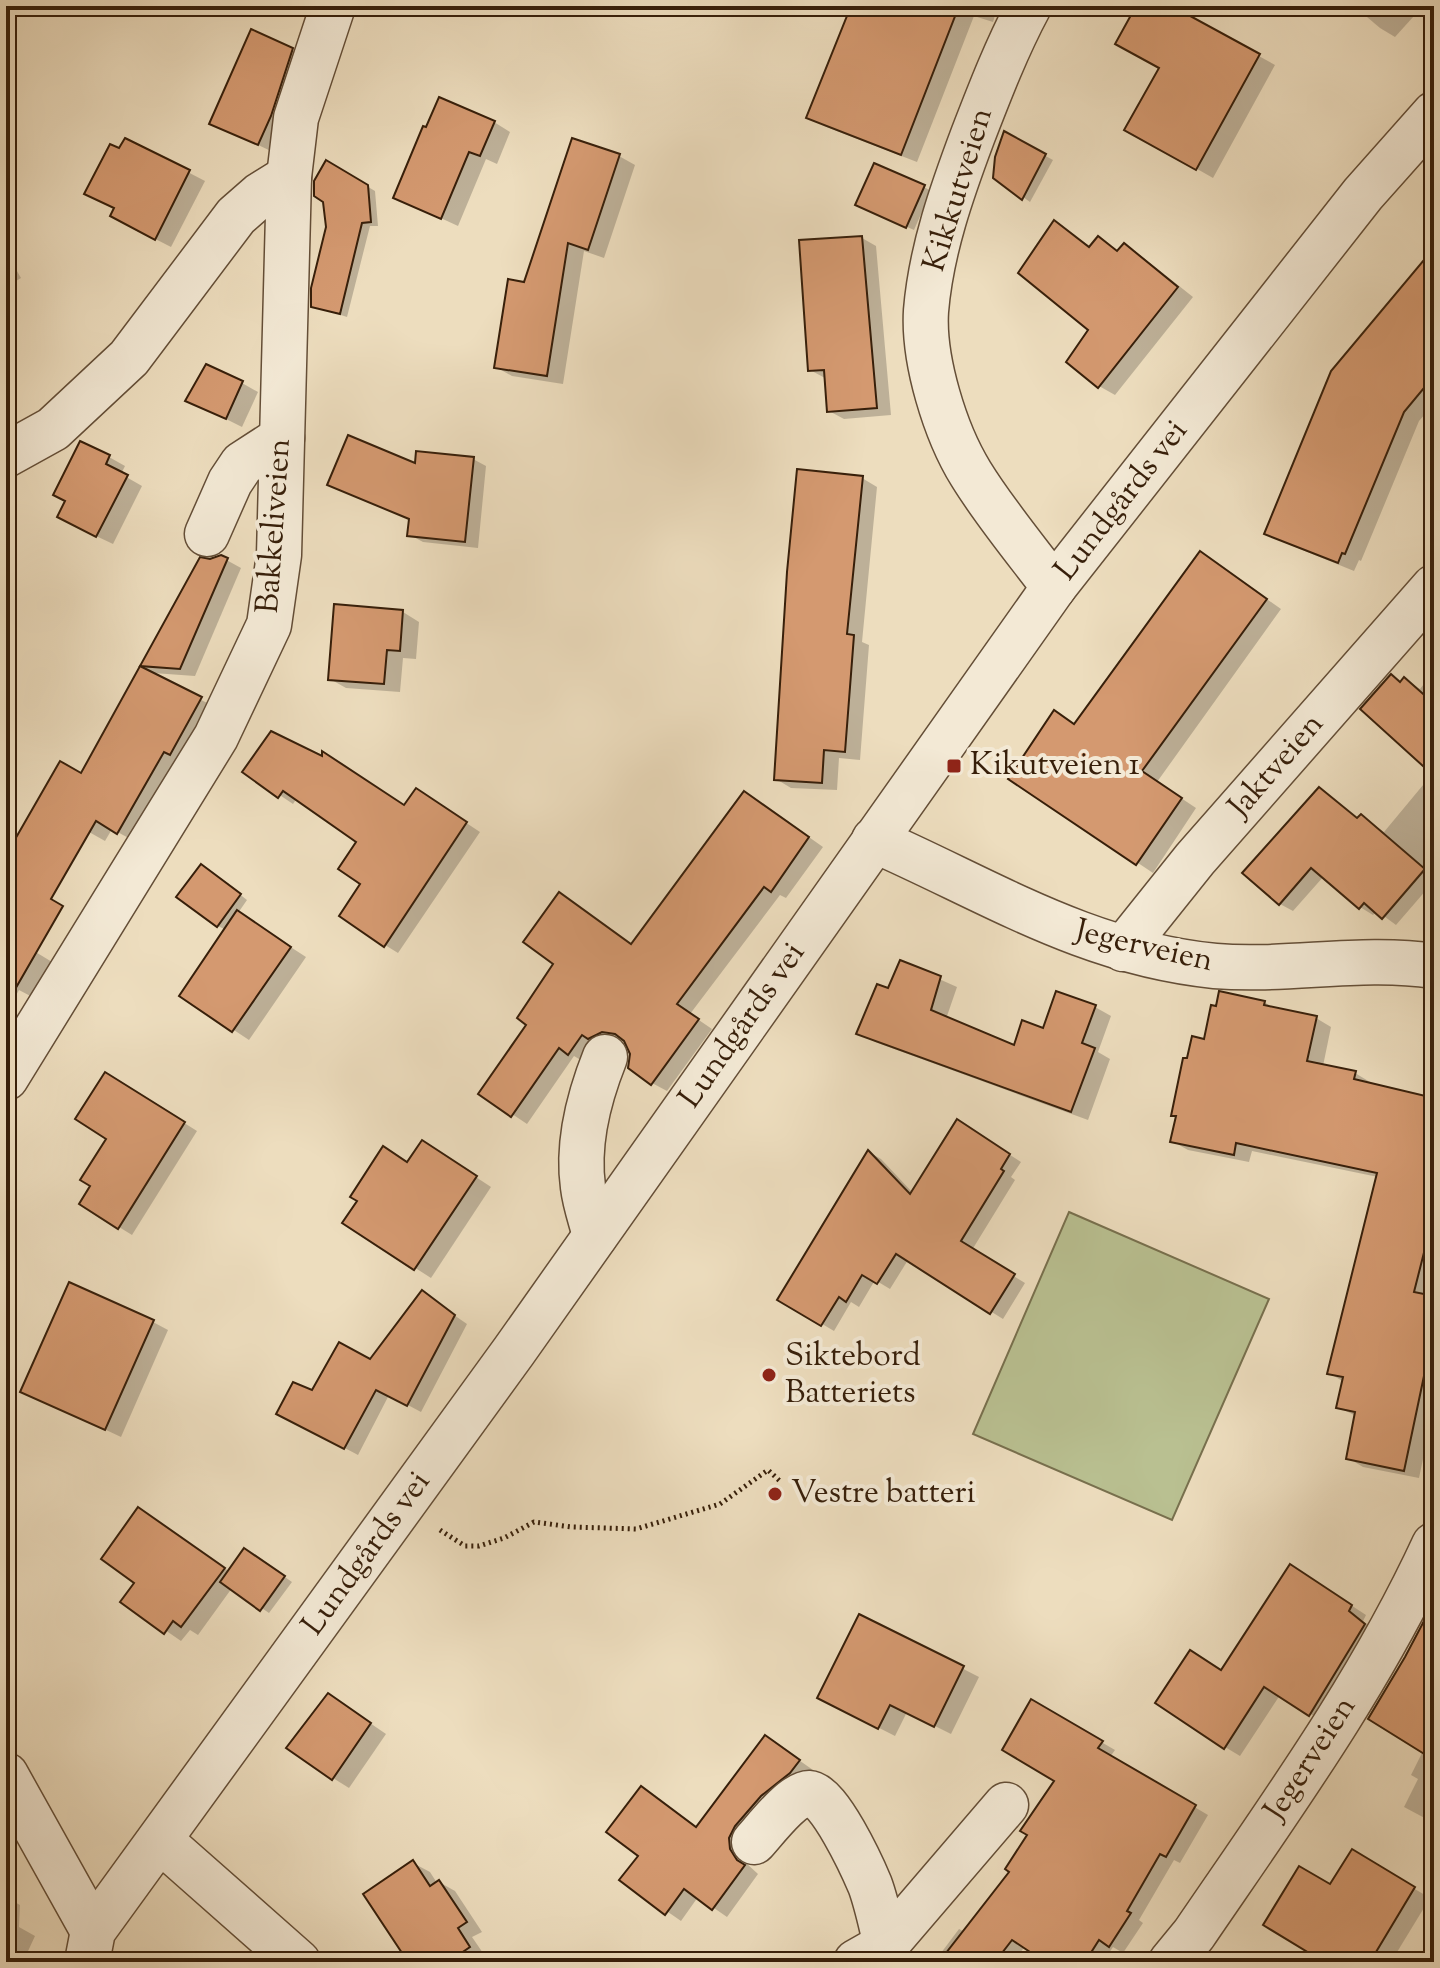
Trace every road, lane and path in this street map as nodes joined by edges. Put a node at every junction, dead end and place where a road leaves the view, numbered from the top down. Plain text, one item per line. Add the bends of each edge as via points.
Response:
1 (333, 6) edge
2 (1029, 6) edge
3 (1434, 114) edge
4 (289, 177) junction
5 (282, 438) junction
6 (6, 455) edge
7 (207, 534) dead end
8 (1054, 587) junction
9 (1434, 587) edge
10 (874, 840) junction
11 (1123, 949) junction
12 (1434, 966) edge
13 (605, 1057) dead end
14 (6, 1078) edge
15 (595, 1236) junction
16 (782, 1483) dead end
17 (439, 1529) dead end
18 (1434, 1545) edge
19 (6, 1775) edge
20 (1006, 1805) dead end
21 (161, 1841) junction
22 (754, 1842) dead end
23 (90, 1946) edge
24 (882, 1956) edge
25 (298, 1962) edge
26 (1171, 1962) edge

1 - 4 street, Bakkeliveien via 296,118
2 - 8 street, Kikkutveien via 954,187 930,280 927,325 943,414 970,473
3 - 8 street, Lundgårds vei via 1363,194
4 - 5 street, Bakkeliveien
4 - 6 street via 236,216 129,358 53,429
5 - 7 street via 242,464
5 - 14 street, Bakkeliveien via 279,555 269,625 216,737
8 - 10 street, Lundgårds vei
9 - 11 street, Jaktveien via 1195,859
10 - 11 street, Jegerveien via 1032,916
10 - 15 street, Lundgårds vei
11 - 12 street, Jegerveien via 1254,968 1407,962
13 - 15 street via 583,1139 583,1186
15 - 21 street, Lundgårds vei
16 - 17 path via 768,1470 720,1504 636,1529 534,1522 504,1538 465,1546
18 - 26 street, Jegerveien via 1337,1722
19 - 23 street
20 - 24 street
21 - 23 street, Lundgårds vei
21 - 25 street
22 - 24 street via 797,1796 818,1797 835,1815 870,1885

